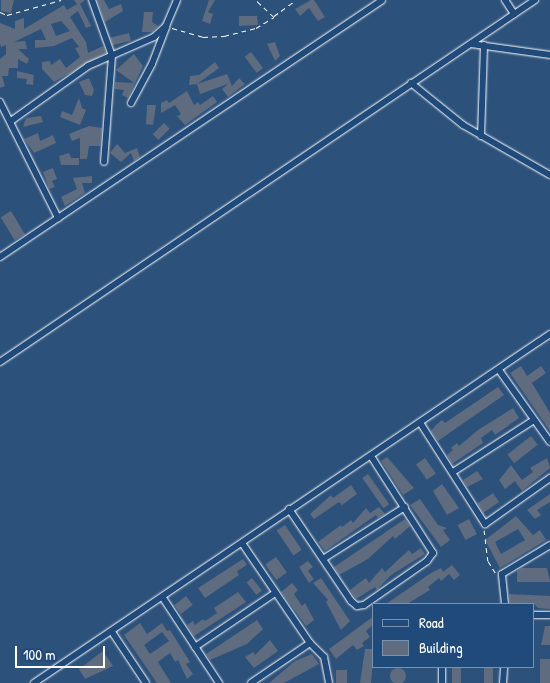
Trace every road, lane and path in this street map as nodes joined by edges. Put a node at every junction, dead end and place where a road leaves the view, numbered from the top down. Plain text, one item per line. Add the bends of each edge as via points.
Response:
1 (61, 0) edge
2 (92, 0) edge
3 (176, 0) edge
4 (256, 0) edge
5 (296, 0) edge
6 (382, 0) edge
7 (505, 0) edge
8 (535, 0) edge
9 (0, 12) edge
10 (514, 14) junction
11 (274, 16) junction
12 (166, 26) junction
13 (471, 44) junction
14 (484, 45) junction
15 (550, 55) edge
16 (112, 56) junction
17 (411, 83) junction
18 (0, 102) edge
19 (131, 103) dead end
20 (6, 115) junction
21 (0, 119) edge
22 (11, 121) junction
23 (481, 136) junction
24 (104, 162) dead end
25 (550, 175) edge
26 (58, 218) junction
27 (0, 258) edge
28 (549, 337) edge
29 (0, 362) edge
30 (498, 370) junction
31 (534, 420) junction
32 (421, 424) junction
33 (550, 442) edge
34 (371, 456) junction
35 (453, 472) junction
36 (550, 478) edge
37 (405, 507) junction
38 (289, 509) junction
39 (485, 524) junction
40 (242, 543) junction
41 (550, 545) edge
42 (323, 559) junction
43 (502, 574) junction
44 (275, 593) junction
45 (163, 598) junction
46 (505, 603) edge
47 (535, 615) edge
48 (550, 615) edge
49 (112, 632) junction
50 (310, 643) junction
51 (195, 647) junction
52 (442, 668) edge
53 (504, 668) edge
54 (34, 683) edge
55 (146, 683) edge
56 (219, 683) edge
57 (251, 683) edge
58 (329, 683) edge
59 (442, 683) edge
60 (503, 683) edge

1 - 9 path via 7,15
2 - 16 street
3 - 12 street
4 - 11 path
5 - 11 path
6 - 26 street
7 - 10 street
8 - 10 street
10 - 13 street
11 - 12 path via 256,28 224,36 191,36
12 - 16 street via 154,37
12 - 19 street via 152,64
13 - 14 street
13 - 17 street
14 - 15 street
14 - 23 street
16 - 22 street via 88,66
16 - 24 street
17 - 23 street
17 - 29 street
18 - 20 street
20 - 21 street
20 - 22 street
22 - 26 street
23 - 25 street
26 - 27 street
28 - 30 street
30 - 31 street
30 - 32 street
31 - 33 street
31 - 35 street
32 - 34 street
32 - 35 street
34 - 37 street
34 - 38 street
35 - 39 street
36 - 39 street
37 - 42 street
37 - 42 street via 433,553 427,561 364,605 357,606 351,601
38 - 40 street
38 - 42 street
39 - 43 path via 483,539 488,561 493,573
40 - 44 street
40 - 45 street
41 - 43 street
43 - 46 street
44 - 50 street
44 - 51 street
45 - 49 street
45 - 51 street
47 - 48 street
49 - 54 street
49 - 55 street
50 - 57 street
50 - 58 street via 324,657
51 - 56 street
52 - 59 street
53 - 60 street

